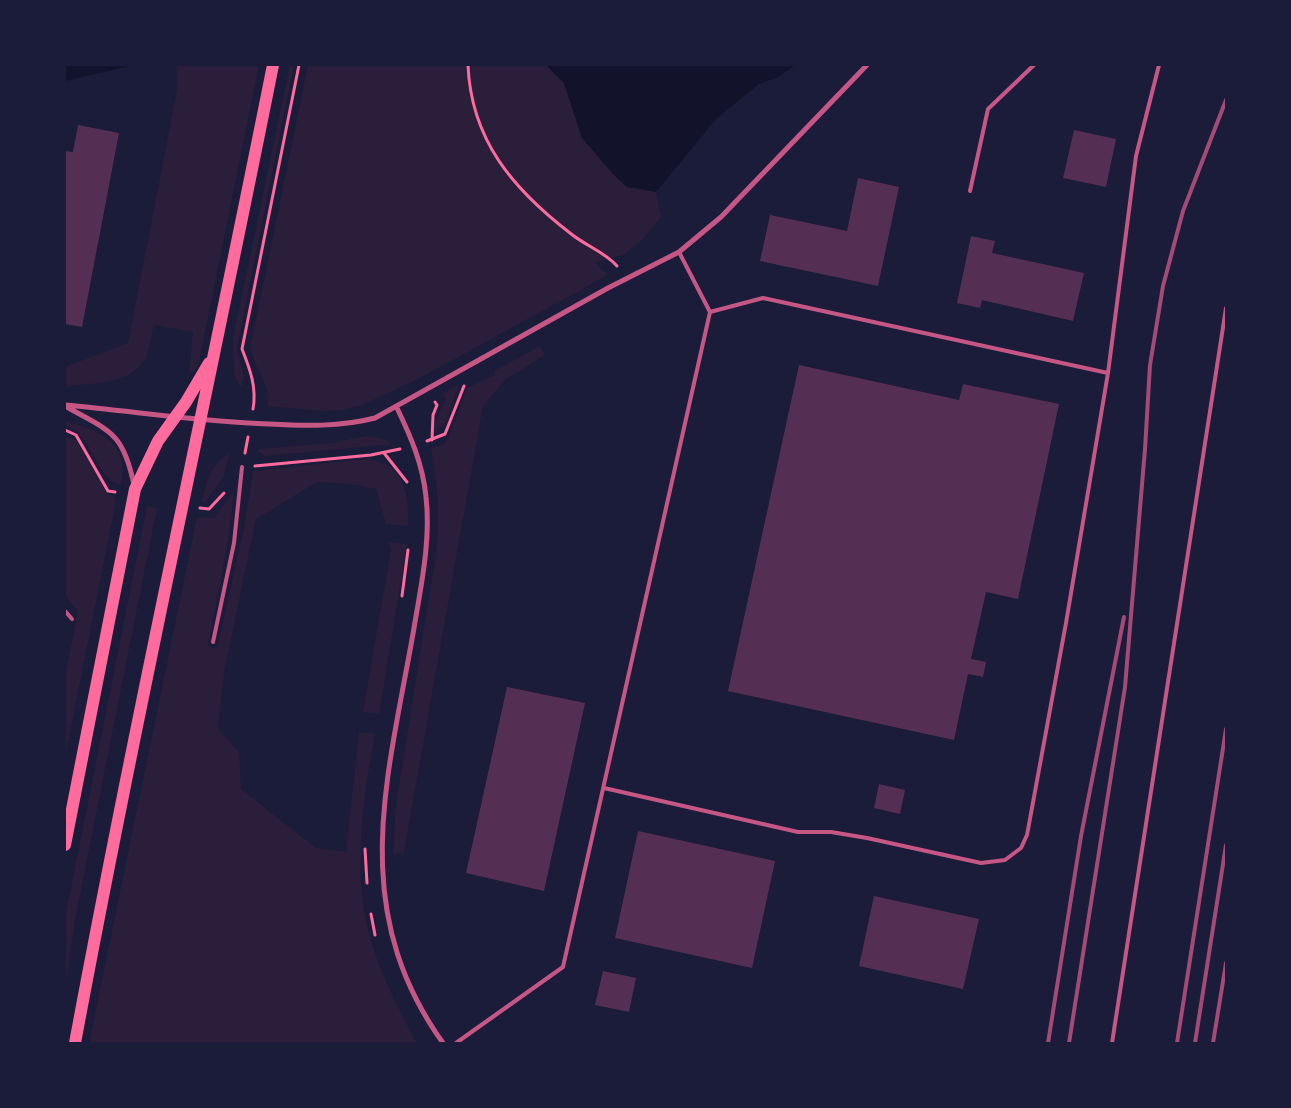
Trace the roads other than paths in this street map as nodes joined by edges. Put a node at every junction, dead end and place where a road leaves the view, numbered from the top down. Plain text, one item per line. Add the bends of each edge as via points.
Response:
1 (273, 65) edge
2 (867, 65) edge
3 (1034, 65) edge
4 (1159, 65) edge
5 (970, 191) dead end
6 (679, 252) junction
7 (1226, 308) edge
8 (710, 312) junction
9 (216, 352) junction
10 (1108, 372) junction
11 (65, 405) edge
12 (397, 408) junction
13 (174, 418) junction
14 (200, 420) junction
15 (242, 467) road end
16 (135, 492) junction
17 (65, 611) edge
18 (72, 620) dead end
19 (213, 642) dead end
20 (604, 788) junction
21 (65, 845) edge
22 (75, 1043) edge
23 (443, 1043) edge
24 (456, 1043) edge
25 (1112, 1043) edge

1 - 9 main road
2 - 6 street via 721,217
3 - 5 lane via 988,109
4 - 10 lane via 1136,156
6 - 8 lane
6 - 12 street
7 - 25 lane
8 - 10 lane via 763,298
8 - 20 lane
9 - 13 main road
9 - 14 main road
10 - 20 lane via 1027,835 1021,848 1004,860 981,863 867,838 831,832 798,832
11 - 13 street
11 - 16 street via 113,433 130,463
12 - 14 street via 358,422 318,426
12 - 23 street via 415,445 426,498 426,536 418,606 384,797 380,847 382,879 396,953 424,1016
13 - 14 street
13 - 16 main road via 158,441
14 - 22 main road via 118,809
15 - 19 lane via 234,543
16 - 21 main road
17 - 18 lane
20 - 24 lane via 563,967

